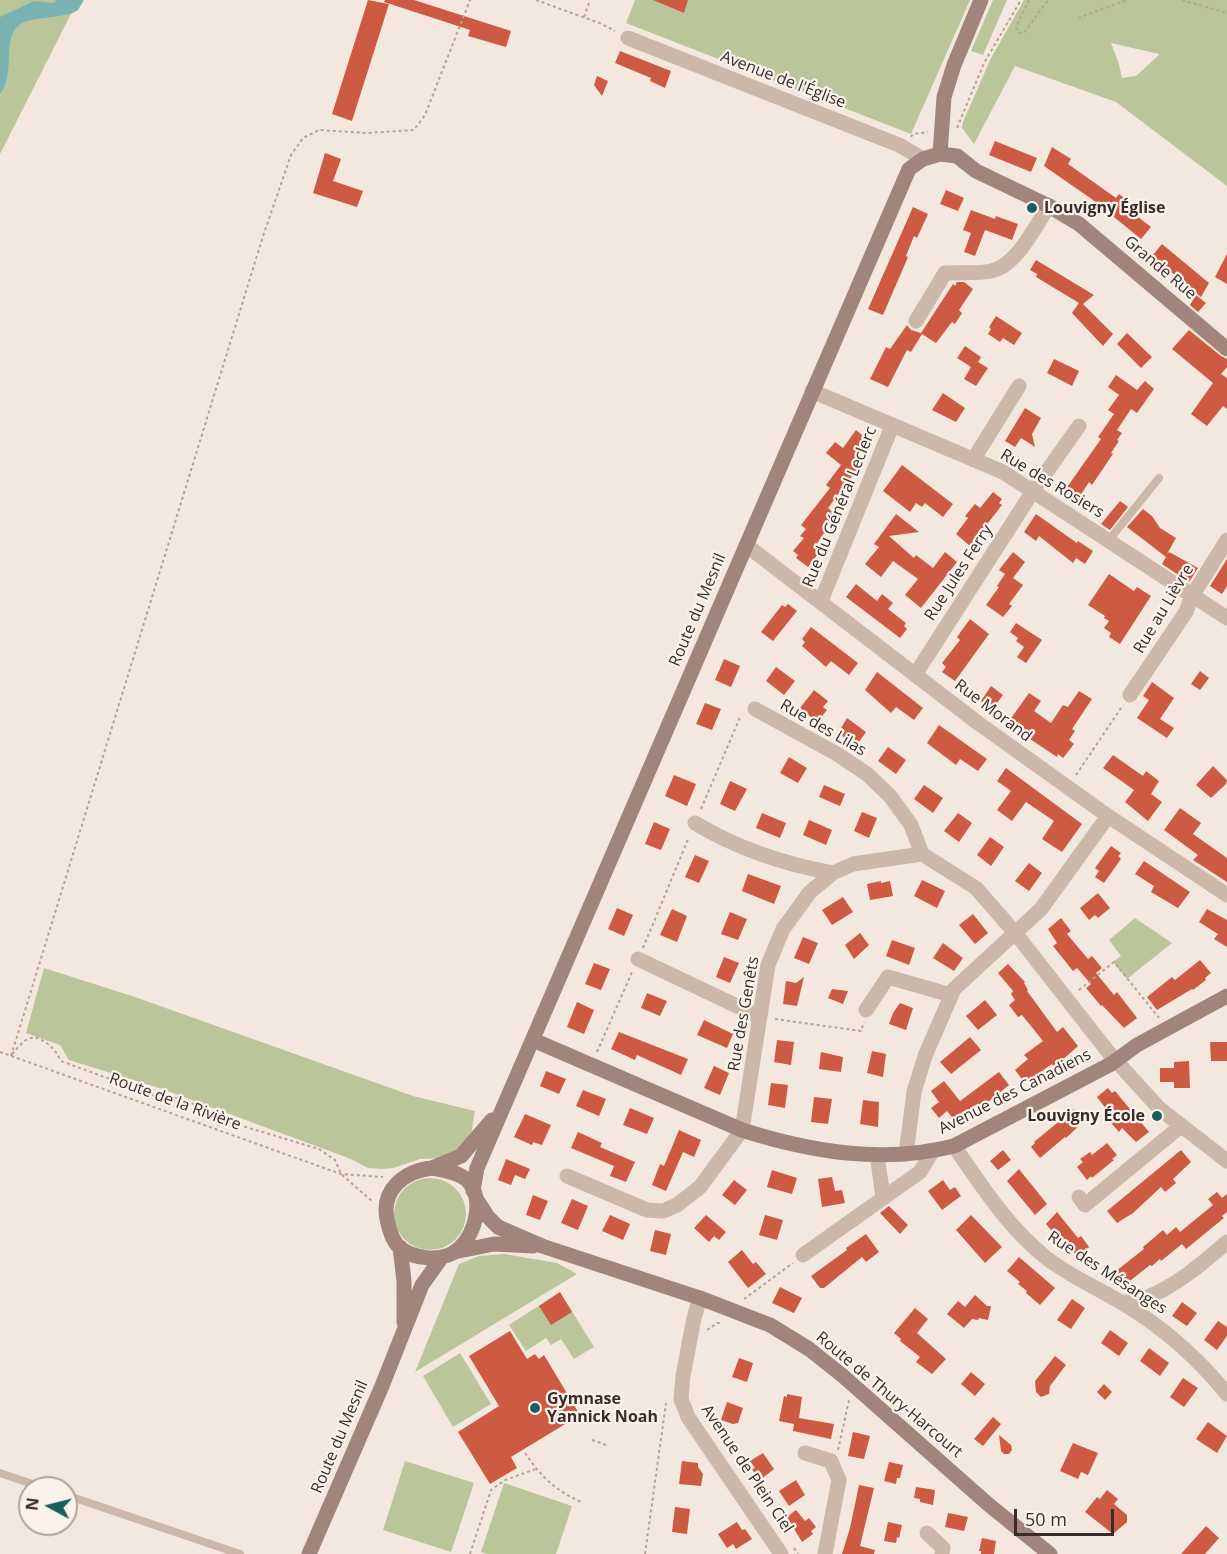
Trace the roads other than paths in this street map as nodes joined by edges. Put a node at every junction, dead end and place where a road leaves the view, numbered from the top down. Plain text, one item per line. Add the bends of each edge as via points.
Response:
1 (981, 0) edge
2 (628, 38) road end
3 (940, 154) junction
4 (923, 159) junction
5 (1049, 206) junction
6 (916, 321) dead end
7 (1227, 348) edge
8 (1019, 386) dead end
9 (812, 391) junction
10 (892, 426) junction
11 (1079, 426) dead end
12 (973, 459) junction
13 (1159, 478) dead end
14 (1033, 491) junction
15 (1109, 540) junction
16 (1227, 540) edge
17 (746, 545) junction
18 (1192, 596) junction
19 (821, 601) junction
20 (1227, 618) edge
21 (915, 675) junction
22 (1130, 695) road end
23 (755, 709) road end
24 (1108, 816) junction
25 (695, 823) road end
26 (922, 854) junction
27 (833, 873) junction
28 (1227, 895) edge
29 (1016, 934) junction
30 (638, 959) road end
31 (951, 994) junction
32 (1227, 996) edge
33 (866, 1010) road end
34 (760, 1017) junction
35 (533, 1040) junction
36 (1117, 1060) junction
37 (508, 1098) junction
38 (1182, 1126) junction
39 (742, 1130) junction
40 (954, 1146) junction
41 (932, 1152) junction
42 (906, 1154) junction
43 (878, 1155) junction
44 (1227, 1161) edge
45 (432, 1168) junction
46 (567, 1176) dead end
47 (475, 1195) junction
48 (883, 1197) junction
49 (1079, 1197) dead end
50 (1227, 1242) edge
51 (542, 1246) junction
52 (400, 1247) junction
53 (448, 1254) junction
54 (803, 1255) road end
55 (699, 1302) junction
56 (1122, 1303) junction
57 (403, 1334) junction
58 (1227, 1394) edge
59 (805, 1453) dead end
60 (0, 1473) edge
61 (18, 1479) edge
62 (78, 1499) edge
63 (927, 1533) dead end
64 (240, 1554) edge
65 (309, 1554) edge
66 (782, 1554) edge
67 (825, 1554) edge
68 (942, 1554) edge
69 (1050, 1554) edge

1 - 3 street via 944,97
2 - 4 street, Avenue de l'Église via 899,145
3 - 4 street
3 - 5 street, Grande Rue via 957,156 976,171
4 - 9 street, Route du Mesnil via 909,169 896,195
5 - 6 street via 1015,257 1004,266 992,271 945,273
5 - 7 street, Grande Rue via 1079,224
8 - 12 street
9 - 10 street, Rue des Rosiers
9 - 17 street, Route du Mesnil
10 - 12 street, Rue des Rosiers
10 - 19 street, Rue du Général Leclerc
11 - 14 street, Rue Jules Ferry
12 - 14 street, Rue des Rosiers
13 - 15 lane
14 - 15 street, Rue des Rosiers
14 - 21 street, Rue Jules Ferry
15 - 18 street, Rue des Rosiers
16 - 18 street, Rue au Lièvre
17 - 19 street, Rue Morand
17 - 35 street, Route du Mesnil
18 - 20 street, Rue des Rosiers
18 - 22 street, Rue au Lièvre via 1186,612
19 - 21 street, Rue Morand
21 - 24 street, Rue Morand
23 - 26 street, Rue des Lilas via 867,774 890,796 910,825
24 - 28 street, Rue Morand
24 - 29 street via 1041,909
25 - 27 street via 754,853
26 - 27 street, Rue des Genêts via 853,864
26 - 29 street via 976,888
27 - 34 street, Rue des Genêts via 810,892 783,929 768,965
29 - 31 street
29 - 36 street
30 - 34 street
31 - 33 street via 888,977
31 - 42 street via 914,1092
32 - 36 street, Avenue des Canadiens
34 - 39 street, Rue des Genêts
35 - 37 street, Route du Mesnil
35 - 39 street, Avenue des Canadiens
36 - 38 street via 1160,1109
36 - 40 street, Avenue des Canadiens
37 - 45 street, Route du Mesnil via 461,1156
37 - 47 street, Route du Mesnil via 477,1168
38 - 44 street
38 - 49 street via 1085,1205
39 - 43 street, Avenue des Canadiens via 826,1151
39 - 46 street via 700,1187 663,1211 647,1210
40 - 41 street, Avenue des Canadiens
40 - 56 street, Rue des Mésanges via 1005,1219 1045,1257
41 - 42 street, Avenue des Canadiens
41 - 48 street via 920,1172
42 - 43 street, Avenue des Canadiens
43 - 48 street
45 - 47 street via 453,1172 467,1180
45 - 52 street via 400,1178 388,1198 389,1231
47 - 51 street, Route de Thury-Harcourt via 498,1227
47 - 53 street via 476,1216 468,1238
48 - 54 street
50 - 56 street via 1165,1288
51 - 53 street, Route de Thury-Harcourt via 494,1244
51 - 55 street, Route de Thury-Harcourt via 652,1283 662,1294
52 - 53 street via 416,1256
52 - 57 street, Route du Mesnil
53 - 57 street, Route du Mesnil via 422,1285
55 - 66 street, Avenue de Plein Ciel via 681,1399 688,1417
55 - 69 street, Route de Thury-Harcourt via 770,1325 809,1349
56 - 58 street, Rue des Mésanges via 1193,1357
57 - 65 street, Route du Mesnil
59 - 67 street via 831,1461 839,1480
60 - 61 lane
62 - 64 lane
63 - 68 street via 943,1548

